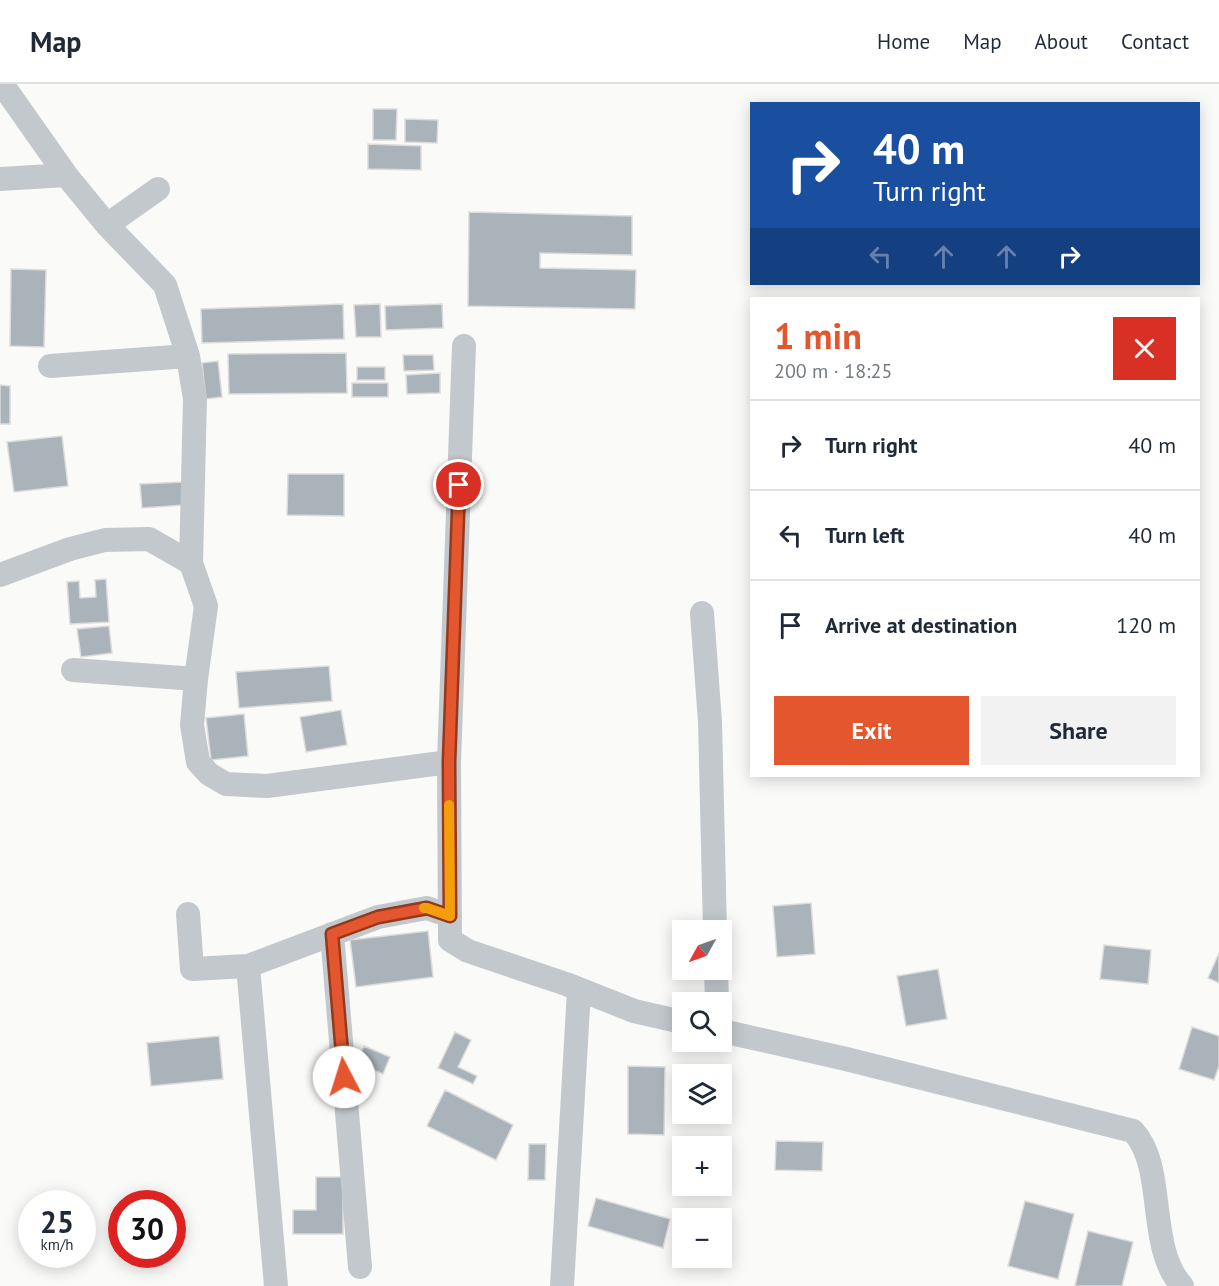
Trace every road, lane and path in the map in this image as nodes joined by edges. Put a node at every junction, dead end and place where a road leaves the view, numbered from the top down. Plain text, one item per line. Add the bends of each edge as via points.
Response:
1 (2, 84) edge
2 (66, 175) junction
3 (0, 179) edge
4 (158, 189) dead end
5 (107, 225) junction
6 (464, 346) dead end
7 (188, 356) junction
8 (51, 366) dead end
9 (191, 563) junction
10 (0, 575) edge
11 (702, 613) dead end
12 (73, 670) dead end
13 (195, 679) junction
14 (449, 762) junction
15 (188, 914) dead end
16 (450, 916) junction
17 (715, 920) edge
18 (332, 934) junction
19 (248, 966) junction
20 (579, 990) junction
21 (672, 1020) edge
22 (732, 1033) edge
23 (360, 1267) dead end
24 (276, 1286) edge
25 (562, 1286) edge
26 (1182, 1286) edge

1 - 2 street
2 - 3 street
2 - 5 street
4 - 5 street
5 - 7 street via 165,285
6 - 14 street
7 - 8 street
7 - 9 street via 195,399
9 - 10 street via 149,539 105,540
9 - 13 street via 206,606
11 - 17 street via 710,722
12 - 13 street
13 - 14 street via 192,725 198,762 226,784 267,786
14 - 16 street
15 - 19 street via 192,969
16 - 18 street via 427,908 378,917
16 - 20 street via 450,940 468,951
18 - 19 street
18 - 23 street
19 - 24 street
20 - 21 street via 634,1011
20 - 25 street
22 - 26 street via 1133,1131 1148,1156 1164,1250 1175,1279

